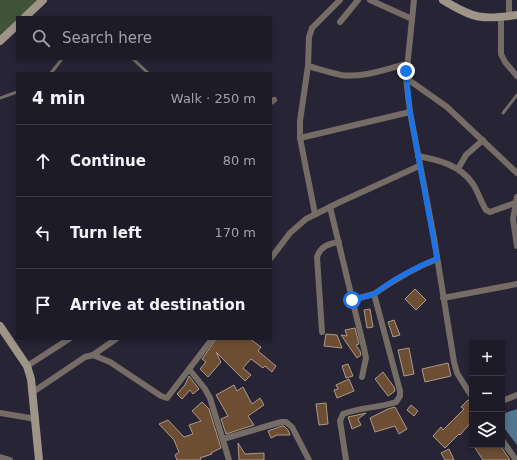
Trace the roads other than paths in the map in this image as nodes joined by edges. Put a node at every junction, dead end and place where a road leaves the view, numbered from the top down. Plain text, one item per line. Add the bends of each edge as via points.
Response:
1 (43, 0) edge
2 (340, 0) edge
3 (358, 0) edge
4 (370, 0) edge
5 (414, 0) edge
6 (443, 0) edge
7 (509, 0) edge
8 (26, 16) edge
9 (509, 17) edge
10 (412, 19) junction
11 (340, 22) dead end
12 (16, 26) edge
13 (0, 42) edge
14 (61, 60) edge
15 (134, 60) edge
16 (406, 64) junction
17 (308, 66) junction
18 (52, 72) edge
19 (147, 72) edge
20 (517, 76) edge
21 (406, 78) junction
22 (16, 92) edge
23 (517, 95) edge
24 (0, 98) edge
25 (410, 112) junction
26 (503, 113) dead end
27 (300, 138) junction
28 (483, 140) junction
29 (418, 156) junction
30 (419, 166) junction
31 (458, 169) junction
32 (517, 173) edge
33 (516, 200) edge
34 (330, 207) junction
35 (315, 214) junction
36 (515, 219) edge
37 (339, 242) junction
38 (517, 246) edge
39 (272, 257) edge
40 (437, 259) junction
41 (517, 284) edge
42 (374, 294) junction
43 (444, 298) junction
44 (352, 300) junction
45 (1, 331) edge
46 (322, 332) dead end
47 (67, 340) edge
48 (115, 340) edge
49 (211, 340) edge
50 (93, 355) junction
51 (27, 366) junction
52 (189, 369) junction
53 (362, 377) dead end
54 (33, 392) junction
55 (469, 392) edge
56 (517, 395) edge
57 (505, 400) edge
58 (0, 413) edge
59 (36, 419) junction
60 (223, 439) junction
61 (505, 444) edge
62 (0, 457) edge
63 (10, 460) edge
64 (39, 460) edge
65 (229, 460) edge
66 (310, 460) edge
67 (346, 460) edge
68 (516, 460) edge

1 - 8 street
2 - 17 street via 312,28 308,37
3 - 11 street
4 - 10 street
5 - 10 street
6 - 9 street via 474,16
7 - 9 street
9 - 20 street via 501,54
10 - 16 street
12 - 13 street
14 - 18 lane
15 - 19 lane
16 - 17 street via 363,75 342,75
16 - 21 street
17 - 27 street
21 - 25 street
21 - 28 street via 438,99
22 - 24 lane
23 - 26 lane
25 - 27 street
25 - 29 street
27 - 35 street
28 - 31 street via 466,155
28 - 32 street
29 - 30 street
29 - 31 street via 439,160
30 - 34 street
30 - 40 street
31 - 33 street via 474,185 486,210 490,212
33 - 36 street
34 - 35 street
34 - 37 street
35 - 39 street via 297,226
36 - 38 street
37 - 44 street
37 - 46 street via 323,247 317,257
40 - 42 street via 394,280
40 - 43 street
41 - 43 street
42 - 44 street
42 - 67 street via 400,396 396,402 389,405 343,414 340,421
43 - 55 street via 454,362 457,373
44 - 53 street via 366,358
45 - 51 street
47 - 51 street
48 - 50 street
49 - 52 street
50 - 52 street via 110,362 167,398
50 - 54 street via 85,357
51 - 54 street
52 - 60 street via 210,398
54 - 59 street
56 - 57 street
58 - 59 street
59 - 64 street
60 - 65 street
60 - 66 street via 286,422 292,426
61 - 68 street
62 - 63 street

